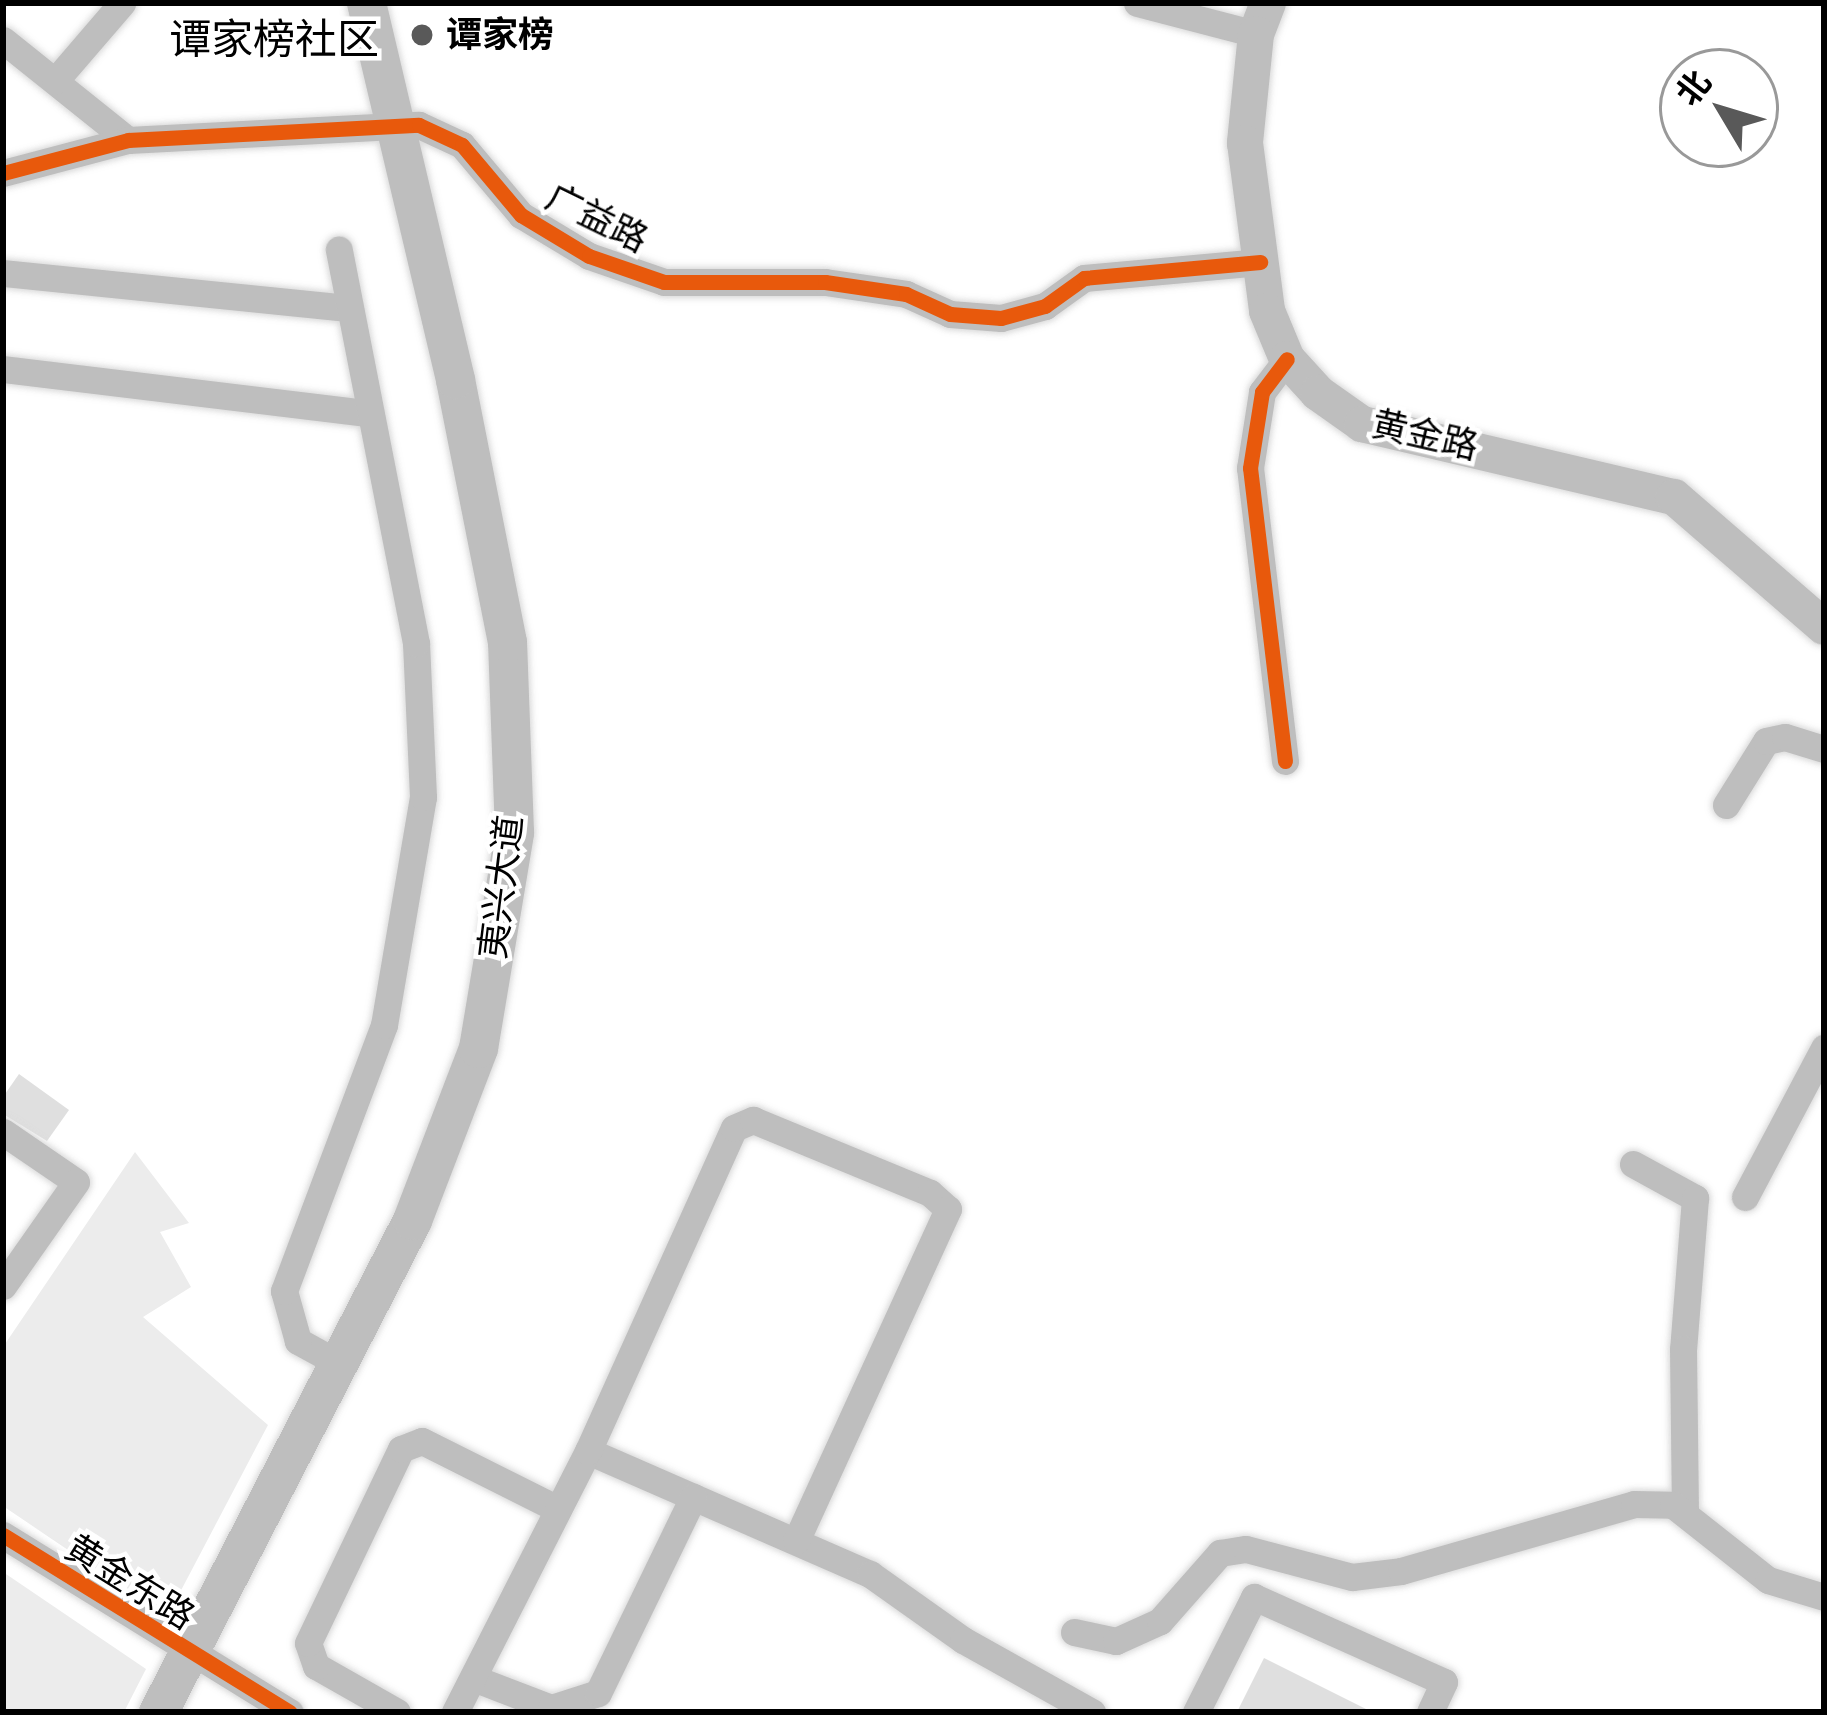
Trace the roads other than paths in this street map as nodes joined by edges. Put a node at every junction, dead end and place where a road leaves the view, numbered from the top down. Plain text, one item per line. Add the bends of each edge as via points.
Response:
1 (122, 3) edge
2 (365, 3) edge
3 (392, 3) edge
4 (1137, 3) edge
5 (1262, 18) edge
6 (3, 40) edge
7 (55, 81) junction
8 (407, 126) junction
9 (128, 140) junction
10 (3, 173) edge
11 (339, 249) dead end
12 (1260, 262) junction
13 (3, 273) edge
14 (349, 308) junction
15 (1287, 358) junction
16 (3, 369) edge
17 (368, 413) junction
18 (1824, 627) edge
19 (1824, 749) edge
20 (1285, 761) dead end
21 (1726, 805) dead end
22 (1824, 1048) edge
23 (3, 1132) edge
24 (1633, 1164) dead end
25 (1745, 1197) dead end
26 (3, 1286) edge
27 (338, 1363) junction
28 (588, 1451) junction
29 (693, 1497) junction
30 (559, 1509) junction
31 (1685, 1511) junction
32 (3, 1535) edge
33 (796, 1541) junction
34 (1824, 1597) edge
35 (1074, 1632) dead end
36 (198, 1659) junction
37 (472, 1678) junction
38 (158, 1712) edge
39 (182, 1712) edge
40 (290, 1712) edge
41 (397, 1712) edge
42 (455, 1712) edge
43 (1092, 1712) edge
44 (1196, 1712) edge
45 (1430, 1712) edge

1 - 7 street
2 - 8 highway, 夷兴大道
3 - 8 highway, 夷兴大道
4 - 5 street
5 - 12 main road, 黄金路 via 1245,143
6 - 7 street
7 - 9 street
8 - 9 street
8 - 12 street, 广益路 via 462,145 521,215 589,256 664,282 825,282 1001,319 1045,306 1084,278
8 - 27 highway, 夷兴大道 via 507,642 514,832 478,1048 412,1220
8 - 36 highway, 夷兴大道 via 528,640 535,834 498,1054 431,1228
9 - 10 street
11 - 14 street
12 - 15 main road, 黄金路 via 1267,311
13 - 14 street
14 - 17 street
15 - 18 main road, 黄金路 via 1362,424 1674,496
15 - 20 street via 1262,392 1250,468
16 - 17 street
17 - 27 street via 416,643 423,797 384,1025 284,1291 298,1341
19 - 21 street via 1785,737 1766,741
22 - 25 street
23 - 26 street via 76,1182
24 - 31 street via 1695,1198 1683,1349
27 - 36 highway, 夷兴大道
28 - 29 street
28 - 30 street
28 - 33 street via 734,1127 753,1120 930,1192 948,1209
29 - 33 street
29 - 37 street via 598,1693 551,1708
30 - 37 street
30 - 41 street via 422,1441 400,1448 308,1643 316,1666
31 - 34 street via 1768,1580
31 - 35 street via 1634,1504 1401,1571 1352,1577 1246,1550 1220,1553 1160,1621 1116,1641
32 - 36 street, 黄金东路
33 - 43 street via 870,1574 963,1640
36 - 38 highway, 夷兴大道
36 - 39 highway, 夷兴大道
36 - 40 street, 黄金东路
37 - 42 street
44 - 45 street via 1254,1598 1444,1682

